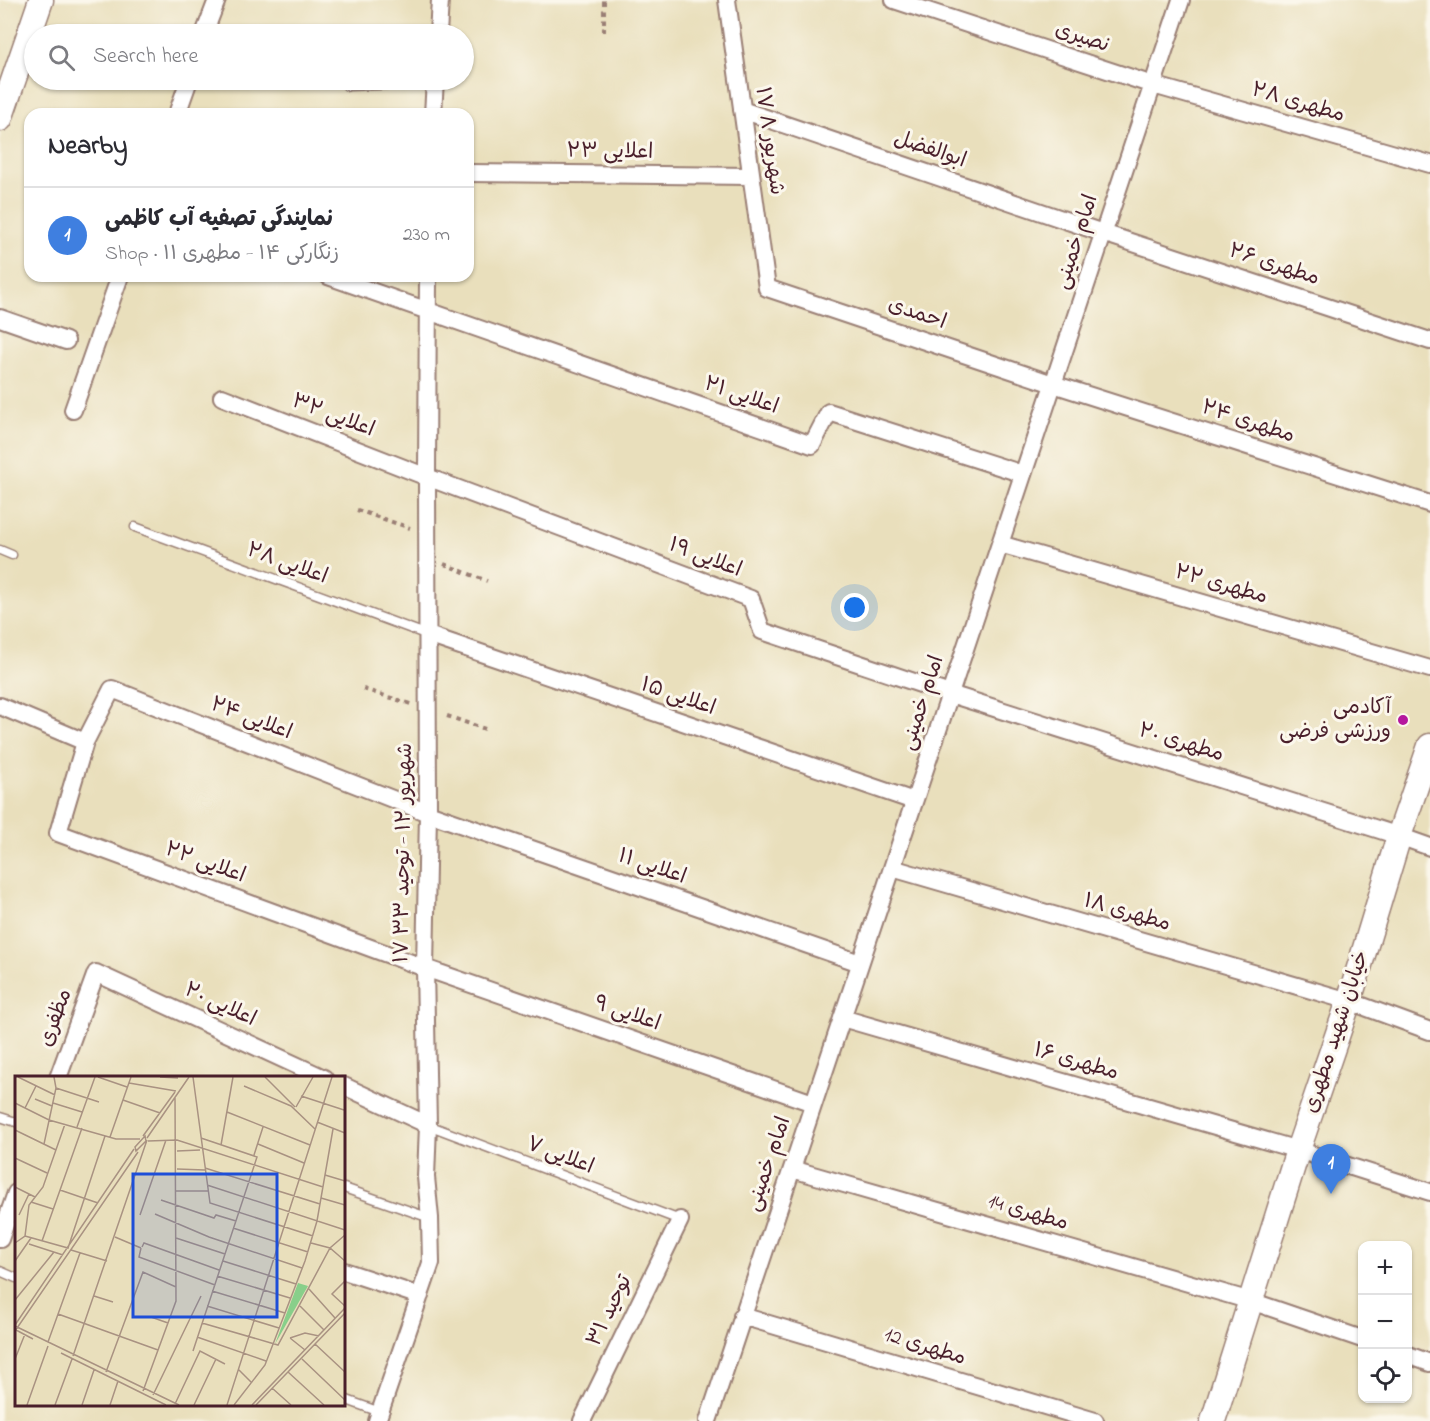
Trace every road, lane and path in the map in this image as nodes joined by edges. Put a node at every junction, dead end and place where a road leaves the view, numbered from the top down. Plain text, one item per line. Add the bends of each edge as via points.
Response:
1 (41, 0) edge
2 (217, 0) edge
3 (440, 0) edge
4 (604, 0) edge
5 (728, 0) edge
6 (894, 0) edge
7 (1181, 0) edge
8 (33, 24) edge
9 (208, 24) edge
10 (439, 24) edge
11 (604, 32) dead end
12 (24, 49) edge
13 (1153, 85) junction
14 (185, 90) edge
15 (434, 90) edge
16 (179, 108) edge
17 (433, 108) edge
18 (742, 110) junction
19 (0, 119) edge
20 (1430, 164) edge
21 (474, 173) edge
22 (752, 177) junction
23 (1103, 233) junction
24 (118, 282) edge
25 (346, 282) edge
26 (428, 282) edge
27 (766, 288) joint
28 (428, 310) junction
29 (0, 318) edge
30 (66, 341) dead end
31 (1430, 341) edge
32 (1053, 384) junction
33 (222, 397) dead end
34 (73, 410) dead end
35 (1023, 474) junction
36 (427, 477) junction
37 (1430, 504) edge
38 (357, 510) dead end
39 (135, 527) dead end
40 (427, 533) junction
41 (1000, 544) junction
42 (0, 550) edge
43 (12, 555) dead end
44 (427, 557) junction
45 (488, 580) dead end
46 (428, 635) junction
47 (1430, 669) edge
48 (363, 689) dead end
49 (950, 694) junction
50 (0, 705) edge
51 (428, 710) junction
52 (485, 729) dead end
53 (85, 742) junction
54 (1430, 746) edge
55 (914, 801) junction
56 (428, 813) junction
57 (1399, 836) junction
58 (1430, 847) edge
59 (892, 868) junction
60 (860, 963) junction
61 (425, 968) junction
62 (96, 973) joint
63 (1349, 1001) junction
64 (842, 1018) junction
65 (1430, 1031) edge
66 (58, 1076) edge
67 (322, 1076) edge
68 (345, 1086) edge
69 (813, 1103) junction
70 (0, 1117) edge
71 (15, 1122) edge
72 (428, 1125) junction
73 (1298, 1150) junction
74 (792, 1168) junction
75 (345, 1188) edge
76 (1430, 1192) edge
77 (15, 1194) edge
78 (5, 1209) edge
79 (430, 1218) junction
80 (680, 1220) joint
81 (0, 1239) edge
82 (345, 1271) edge
83 (0, 1272) edge
84 (15, 1278) edge
85 (420, 1296) junction
86 (1251, 1301) junction
87 (742, 1316) junction
88 (1358, 1339) edge
89 (1412, 1357) edge
90 (1430, 1363) edge
91 (345, 1400) edge
92 (378, 1416) edge
93 (582, 1421) edge
94 (708, 1421) edge
95 (1095, 1421) edge
96 (1213, 1421) edge

1 - 8 main road
2 - 9 street
3 - 10 street
4 - 11 path
5 - 18 street, ۱۷ شهریور ۸
6 - 13 street, نصیری
7 - 13 street, امام خمینی
12 - 19 main road
13 - 20 street, مطهری ۲۸
13 - 23 street, امام خمینی
14 - 16 street
15 - 17 street
18 - 22 street, ۱۷ شهریور ۸
18 - 23 street, ابوالفضل
21 - 22 street, اعلایی ۲۳
22 - 27 street, ۱۷ شهریور ۸
23 - 31 street, مطهری ۲۶
23 - 32 street, امام خمینی
24 - 34 street
25 - 28 street
26 - 28 street, ۱۷ شهریور ۱۲ - توحید ۳۳
27 - 32 street, احمدی
28 - 35 street, اعلایی ۲۱ via 812,445 829,412
28 - 36 street, ۱۷ شهریور ۱۲ - توحید ۳۳
29 - 30 street
32 - 35 street, امام خمینی
32 - 37 street, مطهری ۲۴
33 - 36 street, اعلایی ۳۲
35 - 41 street, امام خمینی
36 - 40 street, ۱۷ شهریور ۱۲ - توحید ۳۳
36 - 49 street, اعلایی ۱۹ via 751,599 762,631
38 - 40 path
39 - 46 lane, اعلایی ۲۸
40 - 44 street, ۱۷ شهریور ۱۲ - توحید ۳۳
41 - 47 street, مطهری ۲۲
41 - 49 street, امام خمینی
42 - 43 lane
44 - 45 path
44 - 46 street, ۱۷ شهریور ۱۲ - توحید ۳۳
46 - 51 street, ۱۷ شهریور ۱۲ - توحید ۳۳
46 - 55 street, اعلایی ۱۵
48 - 51 path
49 - 55 street, امام خمینی
49 - 57 street, مطهری ۲۰
50 - 53 street
51 - 52 path
51 - 56 street, ۱۷ شهریور ۱۲ - توحید ۳۳
53 - 56 street, اعلایی ۲۴ via 112,689
53 - 61 street, اعلایی ۲۲ via 58,833
54 - 57 main road, خیابان شهید مطهری
55 - 59 street, امام خمینی
56 - 60 street, اعلایی ۱۱
56 - 61 street, ۱۷ شهریور ۱۲ - توحید ۳۳
57 - 58 street, مطهری ۲۰
57 - 63 main road, خیابان شهید مطهری
59 - 60 street, امام خمینی
59 - 63 street, مطهری ۱۸
60 - 64 street, امام خمینی
61 - 69 street, اعلایی ۹
61 - 72 street, ۱۷ شهریور ۱۲ - توحید ۳۳
62 - 66 street, مظفری
62 - 67 street, اعلایی ۲۰
63 - 65 street, مطهری ۱۸
63 - 73 main road, خیابان شهید مطهری
64 - 69 street, امام خمینی
64 - 73 street, مطهری ۱۶
68 - 72 street
69 - 74 street, امام خمینی
70 - 71 lane
72 - 79 street, ۱۷ شهریور ۱۲ - توحید ۳۳ via 426,1177
72 - 80 lane, اعلایی ۷
73 - 76 street, مطهری ۱۶
73 - 86 main road, خیابان شهید مطهری
74 - 86 street, مطهری 14
74 - 87 street, امام خمینی
75 - 79 lane
77 - 78 street
78 - 81 street
79 - 85 street, ۱۷ شهریور ۱۲ - توحید ۳۳ via 431,1263
80 - 93 street, توحید ۳۱
82 - 85 street
83 - 84 lane
85 - 92 street, ۱۷ شهریور ۱۲ - توحید ۳۳
86 - 88 street, مطهری 14
86 - 96 main road, خیابان شهید مطهری
87 - 94 street, امام خمینی
87 - 95 street, مطهری 12
89 - 90 street
91 - 92 lane

